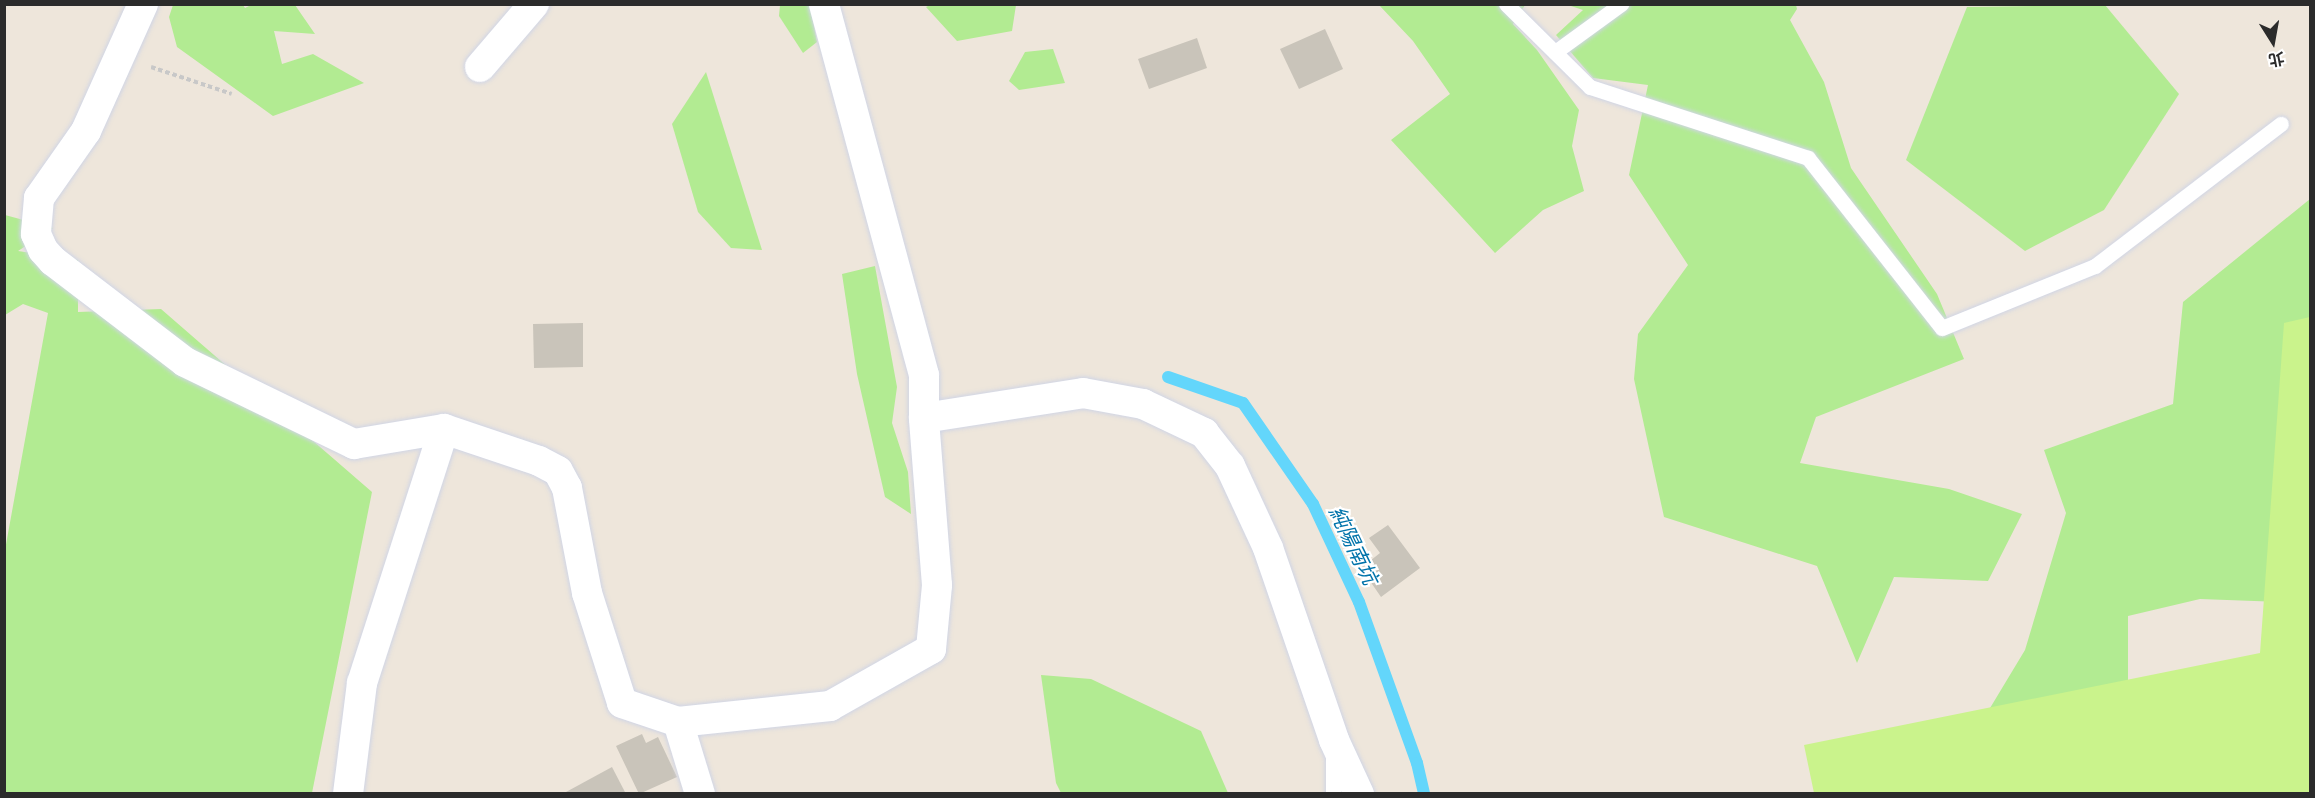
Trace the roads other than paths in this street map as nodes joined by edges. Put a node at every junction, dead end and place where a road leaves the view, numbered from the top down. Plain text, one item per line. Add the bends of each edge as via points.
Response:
1 (142, 4) edge
2 (534, 4) edge
3 (824, 4) edge
4 (1506, 4) edge
5 (1622, 4) edge
6 (1555, 52) junction
7 (480, 67) dead end
8 (2282, 124) dead end
9 (924, 418) junction
10 (444, 429) junction
11 (678, 722) junction
12 (1334, 740) junction
13 (348, 794) edge
14 (700, 794) edge
15 (1333, 794) edge
16 (1359, 794) edge

1 - 10 street via 86,131 39,198 36,234 53,261 186,362 354,444
2 - 7 street
3 - 9 street via 924,375
4 - 6 lane
5 - 6 lane
6 - 8 lane via 1590,87 1808,158 1942,328 2095,266
9 - 11 street via 938,585 931,649 830,706
9 - 12 street via 1083,393 1143,404 1204,433 1230,466 1268,548
10 - 11 street via 558,471 567,488 588,593 622,703
10 - 13 street via 362,683
11 - 14 street
12 - 15 lane
12 - 16 street

